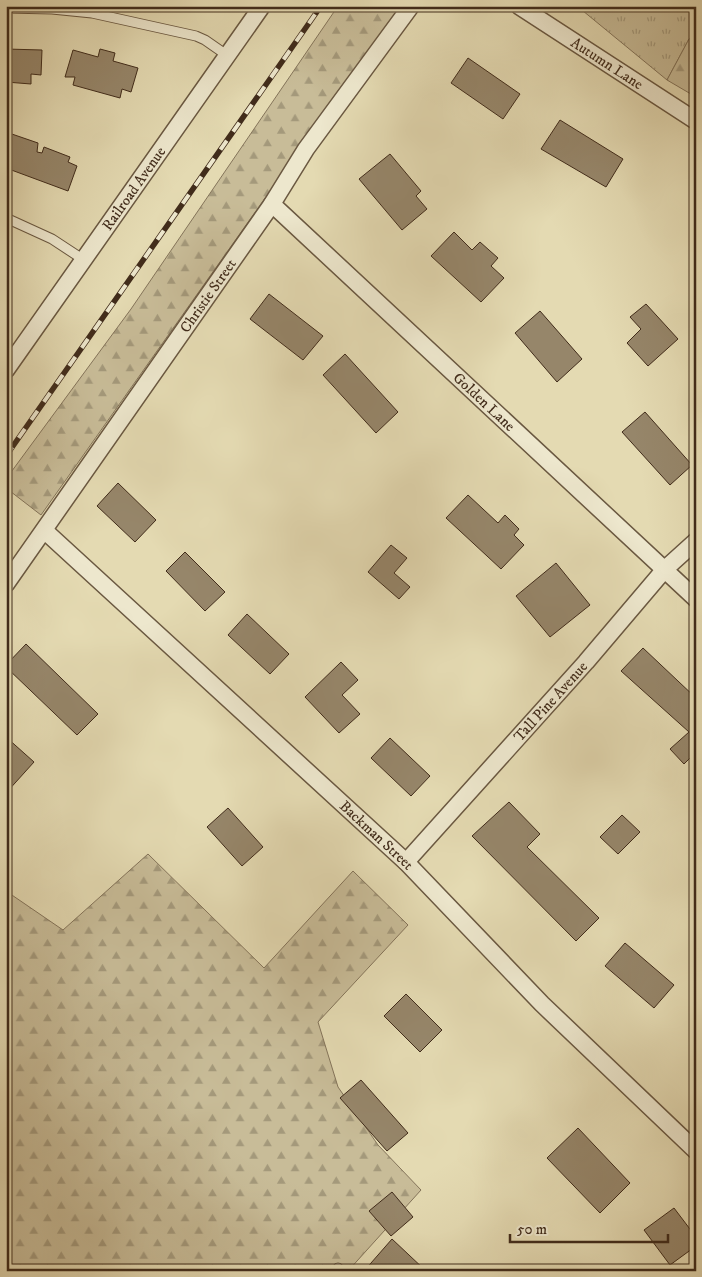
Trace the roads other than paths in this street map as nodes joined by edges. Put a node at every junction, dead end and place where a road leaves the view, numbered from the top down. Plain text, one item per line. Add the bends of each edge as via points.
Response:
1 (262, 6) edge
2 (411, 6) edge
3 (519, 6) edge
4 (6, 8) edge
5 (228, 56) junction
6 (696, 121) edge
7 (272, 204) junction
8 (6, 218) edge
9 (84, 260) junction
10 (6, 370) edge
11 (45, 531) junction
12 (696, 541) edge
13 (665, 569) junction
14 (6, 584) edge
15 (696, 599) edge
16 (406, 862) junction
17 (696, 1151) edge

1 - 5 street, Railroad Avenue
2 - 7 street, Christie Street via 306,149
3 - 6 street, Autumn Lane
4 - 5 lane via 92,13 196,36
5 - 9 street, Railroad Avenue
7 - 11 street, Christie Street
7 - 13 street, Golden Lane
8 - 9 lane via 52,239
9 - 10 street, Railroad Avenue
11 - 14 street, Christie Street
11 - 16 street, Backman Street
12 - 13 street, Tall Pine Avenue
13 - 15 street, Golden Lane
13 - 16 street, Tall Pine Avenue
16 - 17 street, Backman Street via 542,1004

